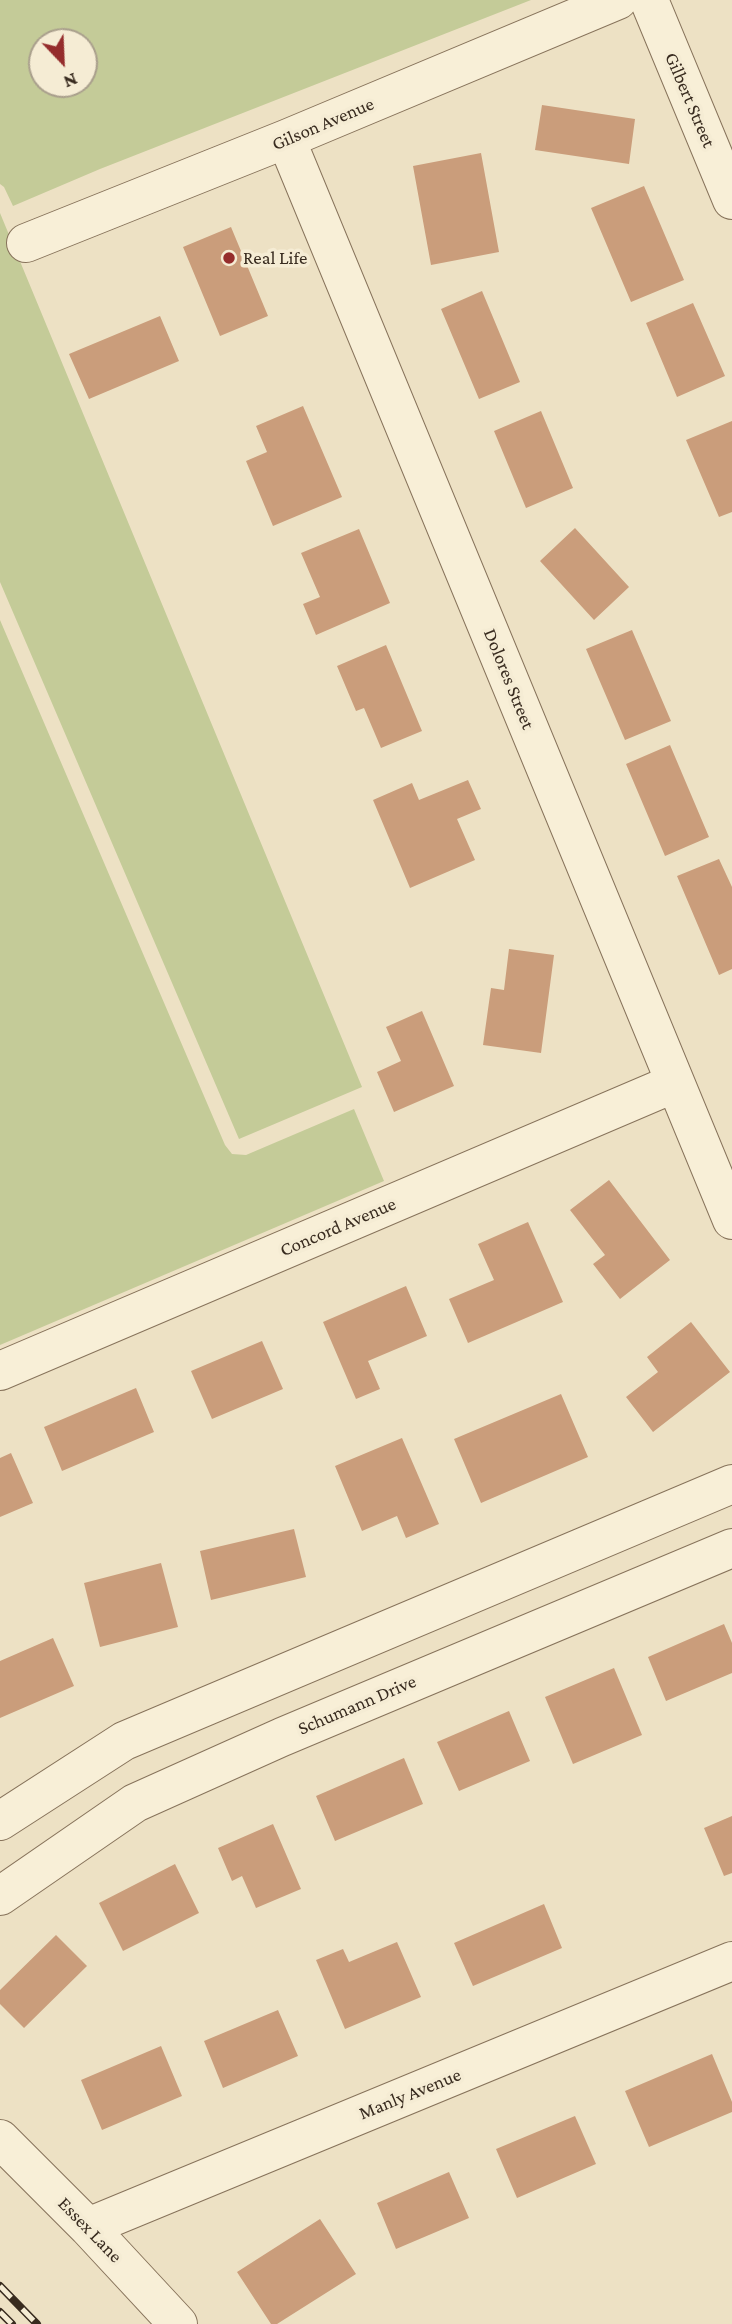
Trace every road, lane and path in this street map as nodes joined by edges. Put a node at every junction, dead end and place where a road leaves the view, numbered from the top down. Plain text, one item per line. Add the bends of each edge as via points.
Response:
1 (618, 0) edge
2 (649, 0) edge
3 (286, 139) junction
4 (732, 200) edge
5 (26, 243) dead end
6 (675, 1083) junction
7 (732, 1220) edge
8 (0, 1371) edge
9 (732, 1484) edge
10 (732, 1548) edge
11 (468, 1596) junction
12 (493, 1648) junction
13 (124, 1741) junction
14 (151, 1796) junction
15 (0, 1821) edge
16 (0, 1896) edge
17 (732, 1961) edge
18 (0, 2139) edge
19 (88, 2227) junction
20 (178, 2324) edge

1 - 3 street, Gilson Avenue
2 - 4 street, Gilbert Street
3 - 5 street, Gilson Avenue
3 - 6 street, Dolores Street
6 - 7 street, Dolores Street
6 - 8 street, Concord Avenue
9 - 11 street
10 - 12 street, Schumann Drive
11 - 12 street
11 - 13 street
12 - 14 street, Schumann Drive
13 - 14 street
13 - 15 street
14 - 16 street, Schumann Drive
17 - 19 street, Manly Avenue
18 - 19 street, Essex Lane
19 - 20 street, Essex Lane

